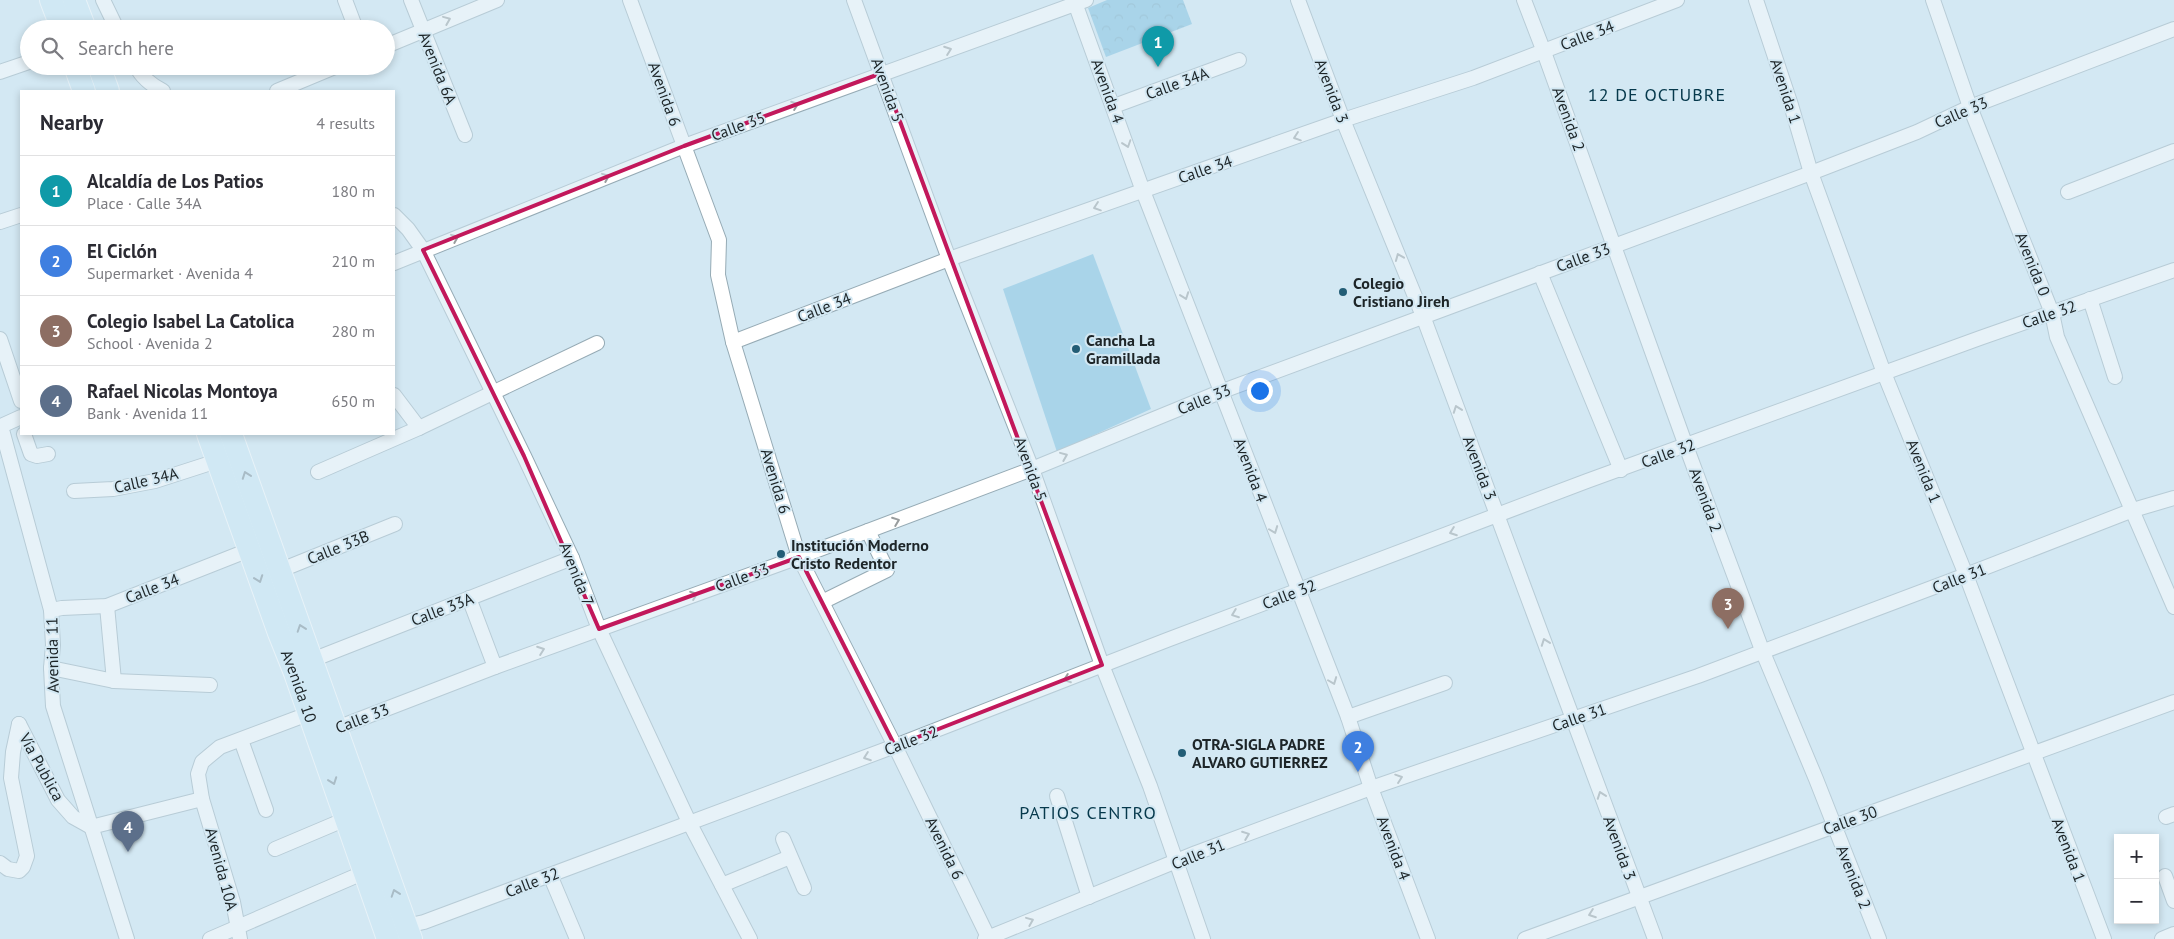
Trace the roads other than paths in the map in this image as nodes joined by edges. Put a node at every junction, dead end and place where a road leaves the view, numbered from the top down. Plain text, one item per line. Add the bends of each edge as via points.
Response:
1 (51, 0) edge
2 (74, 0) edge
3 (103, 0) edge
4 (344, 0) edge
5 (412, 0) edge
6 (497, 0) edge
7 (630, 0) edge
8 (854, 0) edge
9 (1298, 0) edge
10 (1524, 0) edge
11 (1677, 0) edge
12 (1756, 0) edge
13 (1934, 0) edge
14 (1078, 1) edge
15 (59, 20) edge
16 (82, 20) edge
17 (113, 20) edge
18 (352, 20) edge
19 (2174, 29) edge
20 (424, 30) junction
21 (395, 42) edge
22 (1544, 52) junction
23 (1240, 60) dead end
24 (20, 65) edge
25 (0, 72) edge
26 (882, 73) junction
27 (78, 75) edge
28 (102, 75) edge
29 (141, 75) edge
30 (315, 75) edge
31 (84, 90) edge
32 (108, 90) edge
33 (161, 90) edge
34 (279, 90) edge
35 (1114, 106) junction
36 (1970, 107) junction
37 (1343, 120) junction
38 (465, 135) dead end
39 (684, 146) junction
40 (2174, 151) edge
41 (1811, 173) junction
42 (1143, 191) junction
43 (2068, 192) dead end
44 (20, 215) edge
45 (395, 216) edge
46 (0, 222) edge
47 (1614, 245) junction
48 (423, 250) junction
49 (949, 258) junction
50 (395, 263) edge
51 (2174, 270) edge
52 (1540, 273) junction
53 (2090, 299) junction
54 (2052, 312) junction
55 (1423, 316) junction
56 (0, 339) edge
57 (733, 342) junction
58 (597, 343) dead end
59 (1884, 373) junction
60 (2115, 377) dead end
61 (1220, 392) junction
62 (492, 393) junction
63 (395, 396) edge
64 (20, 398) edge
65 (20, 420) edge
66 (419, 428) junction
67 (24, 435) edge
68 (208, 435) edge
69 (234, 435) edge
70 (1686, 446) junction
71 (48, 454) dead end
72 (217, 461) junction
73 (1032, 469) junction
74 (1621, 470) junction
75 (318, 472) dead end
76 (74, 491) dead end
77 (2174, 498) edge
78 (2133, 510) junction
79 (1498, 515) junction
80 (396, 524) dead end
81 (868, 531) junction
82 (249, 550) junction
83 (799, 557) junction
84 (572, 558) junction
85 (281, 570) junction
86 (1966, 575) junction
87 (1298, 590) junction
88 (468, 598) junction
89 (822, 602) junction
90 (107, 606) junction
91 (2174, 607) edge
92 (51, 610) junction
93 (599, 628) junction
94 (1762, 650) junction
95 (312, 660) junction
96 (1102, 665) junction
97 (496, 667) junction
98 (50, 668) junction
99 (114, 681) junction
100 (1445, 683) dead end
101 (210, 685) dead end
102 (2174, 702) edge
103 (318, 710) junction
104 (1348, 717) junction
105 (1573, 718) junction
106 (327, 731) junction
107 (241, 740) junction
108 (895, 746) junction
109 (2032, 754) junction
110 (202, 762) joint
111 (1371, 788) junction
112 (1057, 796) dead end
113 (202, 799) junction
114 (266, 810) dead end
115 (346, 820) junction
116 (690, 822) junction
117 (1834, 826) junction
118 (91, 827) junction
119 (783, 840) dead end
120 (275, 849) dead end
121 (790, 857) junction
122 (1176, 861) junction
123 (0, 863) edge
124 (365, 872) junction
125 (550, 875) junction
126 (2165, 876) dead end
127 (722, 885) junction
128 (804, 888) dead end
129 (1089, 897) junction
130 (1638, 897) junction
131 (2174, 901) edge
132 (239, 933) edge
133 (408, 933) edge
134 (2174, 934) edge
135 (127, 939) edge
136 (210, 939) edge
137 (388, 939) edge
138 (577, 939) edge
139 (750, 939) edge
140 (988, 939) edge
141 (1203, 939) edge
142 (1428, 939) edge
143 (1525, 939) edge
144 (1655, 939) edge
145 (1879, 939) edge
146 (2104, 939) edge
147 (2162, 939) edge

1 - 15 main road
2 - 16 main road
3 - 17 street
4 - 18 street
5 - 20 street, Avenida 6A
20 -> 6 street
7 - 39 street, Avenida 6
8 - 26 street, Avenida 5
9 - 37 street, Avenida 3
10 - 22 street, Avenida 2
11 - 22 street, Calle 34
12 - 41 street, Avenida 1
13 - 36 street, Avenida 0
26 -> 14 street, Calle 35
14 - 35 street, Avenida 4
19 - 36 street, Calle 33
20 - 21 street
20 - 38 street, Avenida 6A
22 - 37 street, Calle 34
22 - 47 street, Avenida 2
23 - 35 street, Calle 34A
24 - 25 street
39 -> 26 street, Calle 35
26 - 49 street, Avenida 5
27 - 31 main road
28 - 32 main road
29 - 33 street
30 - 34 street
35 -> 42 street, Avenida 4
36 - 41 street, Calle 33 via 1917,132
36 - 54 street, Avenida 0
37 -> 42 street, Calle 34
55 -> 37 street, Avenida 3
48 -> 39 street, Calle 35
39 - 57 street, Avenida 6 via 719,240 718,275
40 - 43 street
41 - 47 street, Calle 33
41 - 59 street, Avenida 1
42 -> 49 street, Calle 34
42 -> 61 street, Avenida 4
44 - 46 street
45 - 48 street, Avenida 7
47 - 52 street, Calle 33
47 - 70 street, Avenida 2
48 - 50 street, Calle 35
48 - 62 street, Avenida 7
49 - 57 street, Calle 34
49 - 73 street, Avenida 5
51 - 53 street, Calle 32
52 - 55 street, Calle 33
52 - 74 street
53 - 54 street, Calle 32
53 - 60 street
54 - 59 street, Calle 32
54 - 78 street, Avenida 0 via 2057,337
55 - 61 street, Calle 33
79 -> 55 street, Avenida 3
56 - 64 street
57 - 83 street, Avenida 6
58 - 62 street
59 - 70 street, Calle 32
59 - 86 street, Avenida 1
73 -> 61 street, Calle 33
61 -> 87 street, Avenida 4
62 - 66 street
62 - 84 street, Avenida 7
63 - 66 street
65 - 92 street, Avenida 11 via 1,426
66 - 75 street
67 - 71 street via 31,454
68 - 72 main road, Avenida 10
85 -> 69 main road, Avenida 10
70 - 74 street, Calle 32
70 - 94 street, Avenida 2
72 - 76 street, Calle 34A via 156,481 114,489
72 - 82 main road, Avenida 10
81 -> 73 street, Calle 33
73 - 96 street, Avenida 5
74 - 79 street, Calle 32
77 - 78 street, Calle 31
78 - 86 street, Calle 31
78 - 91 street, Avenida 0
79 -> 87 street, Calle 32
105 -> 79 street, Avenida 3
80 - 85 street, Calle 33B
81 - 83 street, Calle 33
81 - 89 street via 887,570
82 - 90 street, Calle 34
82 -> 103 main road, Avenida 10
83 - 89 street, Avenida 6
93 -> 83 street, Calle 33
84 - 88 street, Calle 33A
84 - 93 street, Avenida 7
95 -> 85 main road, Avenida 10
86 - 94 street, Calle 31
86 - 109 street, Avenida 1
87 -> 96 street, Calle 32
87 -> 104 street, Avenida 4
88 - 95 street, Calle 33A
88 - 97 street
89 - 108 street, Avenida 6
90 - 92 street, Calle 34
90 - 99 street
92 - 98 street, Avenida 11 via 53,645
97 -> 93 street, Calle 33
93 - 116 street, Avenida 7
94 - 105 street, Calle 31 via 1698,676
94 - 117 street, Avenida 2
95 - 103 main road, Avenida 10
96 -> 108 street, Calle 32
96 - 122 street, Avenida 5
97 - 106 street, Calle 33
98 - 99 street
98 - 118 street, Avenida 11 via 53,706
99 - 101 street
100 - 104 street
102 - 109 street, Calle 30
103 - 106 main road, Avenida 10
103 - 107 street, Calle 33
104 - 111 street, Avenida 4
111 -> 105 street, Calle 31
130 -> 105 street, Avenida 3
106 -> 115 main road, Avenida 10
133 -> 106 main road, Avenida 10
107 - 110 street, Calle 33 via 220,748
107 - 114 street
108 -> 116 street, Calle 32
108 - 140 street, Avenida 6
109 - 117 street, Calle 30
109 - 146 street, Avenida 1
110 - 113 street, Avenida 10A via 198,774
122 -> 111 street, Calle 31
111 - 142 street, Avenida 4
112 - 129 street
113 - 118 street
113 - 132 street, Avenida 10A
115 - 120 street
115 - 124 main road, Avenida 10
116 - 125 street, Calle 32
116 - 127 street, Avenida 7
117 - 130 street, Calle 30
117 - 145 street, Avenida 2
118 - 123 street, Vía Publica via 73,817 58,800 19,724 11,778 27,856 24,867 19,871
118 - 135 street, Avenida 11
119 - 121 street
121 - 127 street
121 - 128 street
122 - 129 street, Calle 31
122 - 141 street, Avenida 5
124 - 132 street
124 - 137 main road, Avenida 10
125 - 133 street, Calle 32 via 424,922
125 - 138 street
126 - 131 street
127 - 139 street, Avenida 7
140 -> 129 street, Calle 31
130 -> 143 street, Calle 30
130 - 144 street, Avenida 3
132 - 136 street
134 - 147 street

